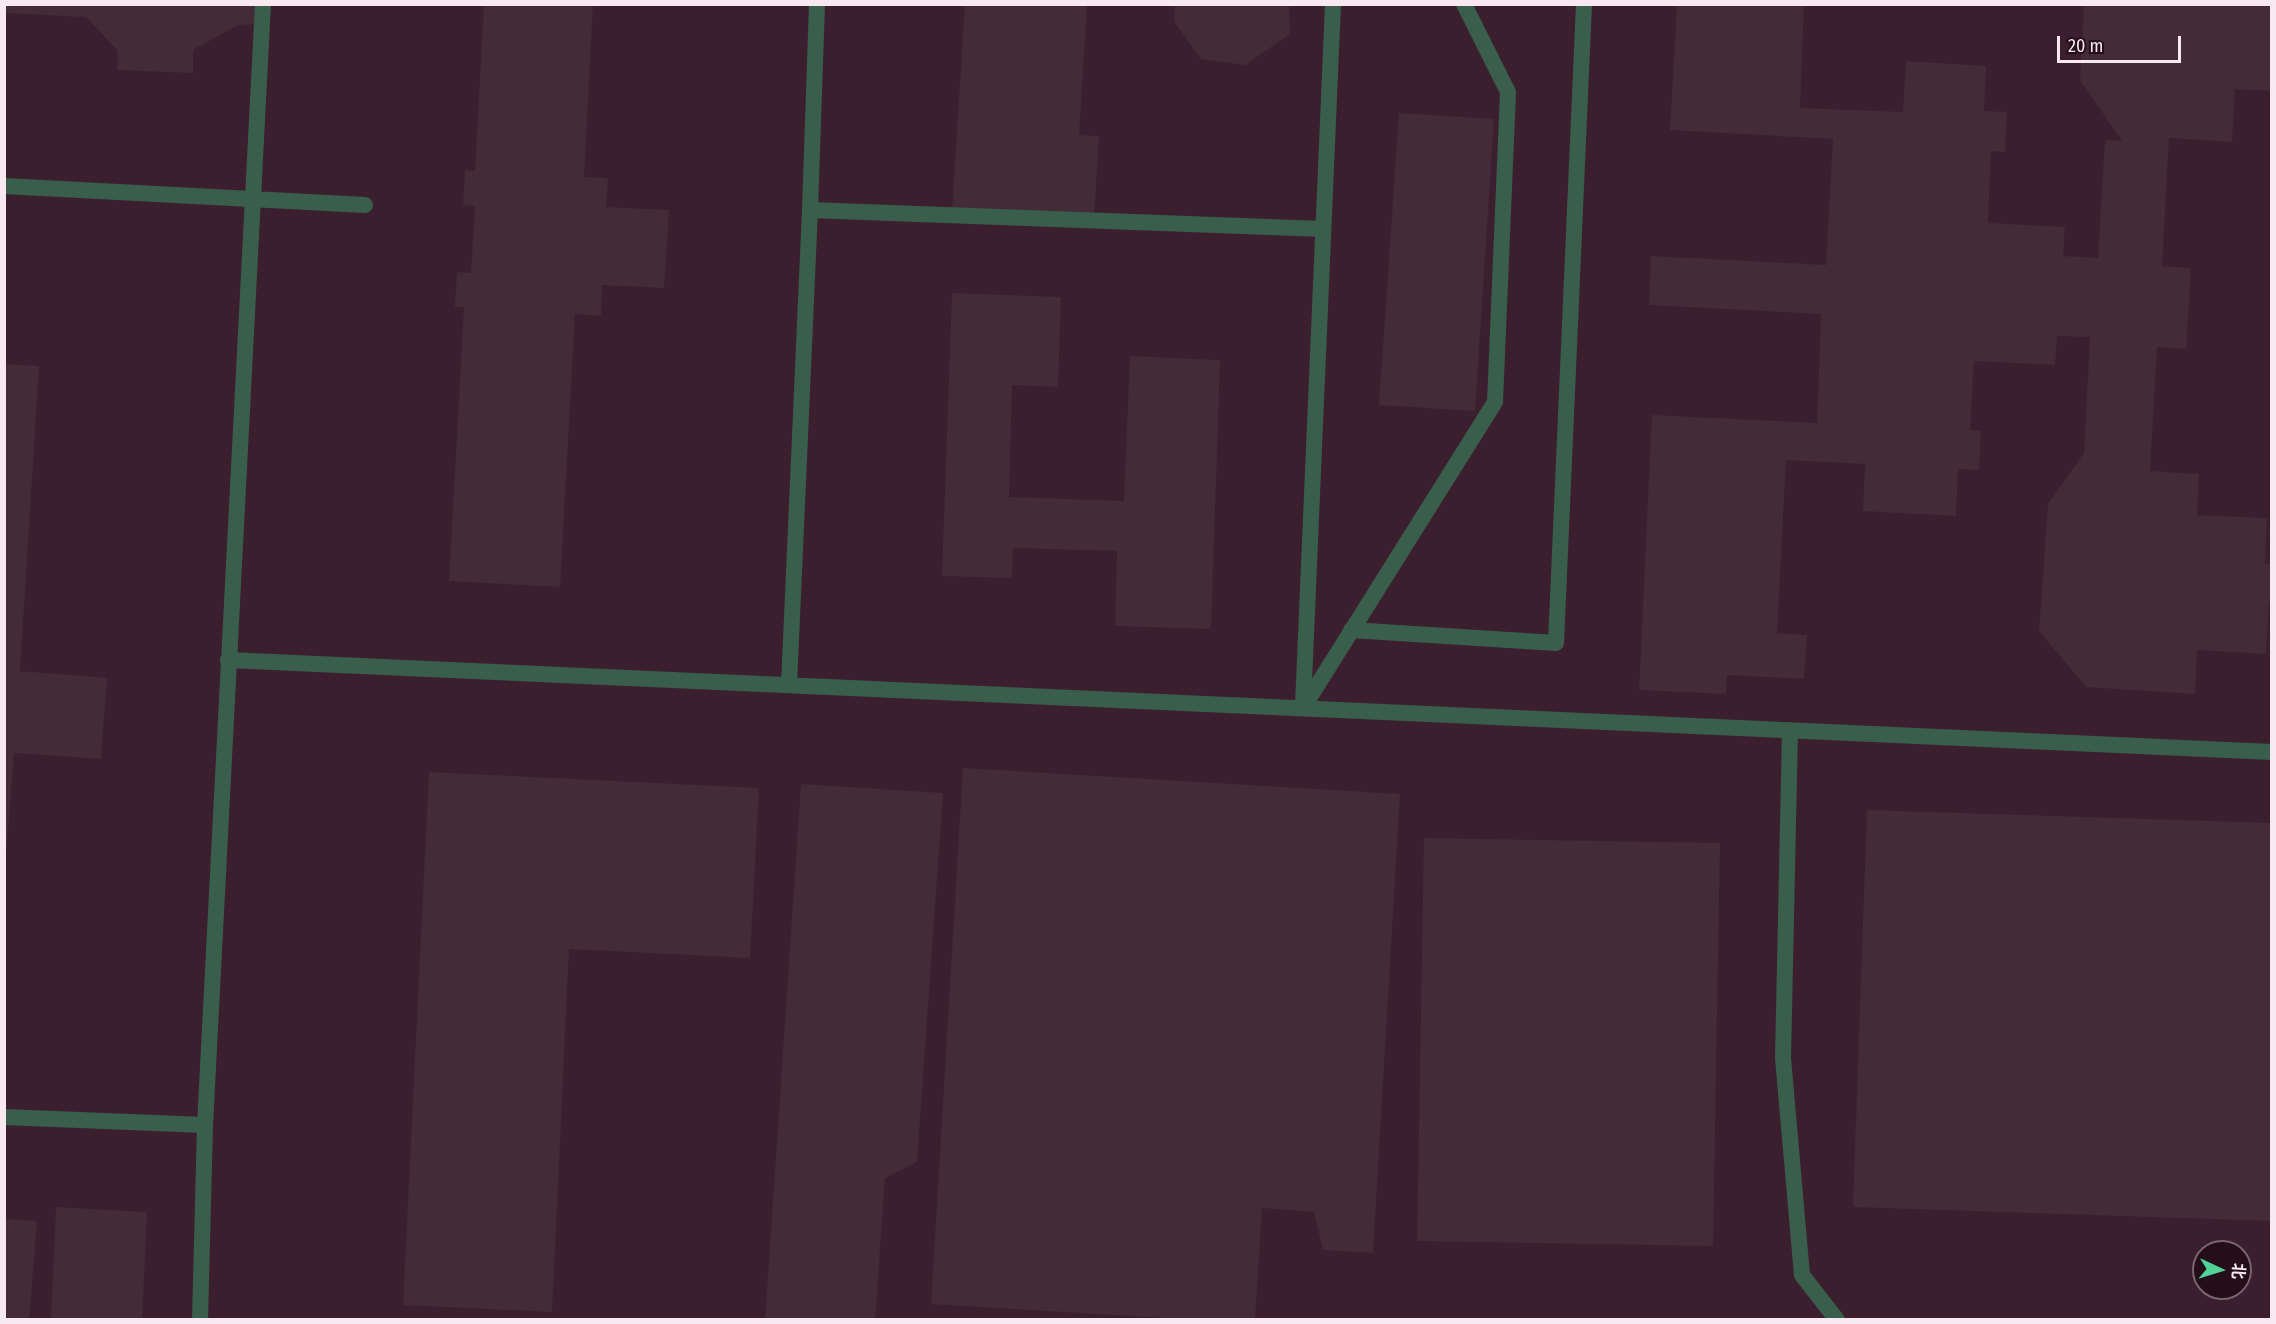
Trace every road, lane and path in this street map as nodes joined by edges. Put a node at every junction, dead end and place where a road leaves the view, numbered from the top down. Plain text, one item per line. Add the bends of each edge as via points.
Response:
1 (263, 4) edge
2 (816, 4) edge
3 (1333, 4) edge
4 (1464, 4) edge
5 (1584, 4) edge
6 (4, 186) edge
7 (255, 198) junction
8 (365, 205) dead end
9 (810, 210) junction
10 (1323, 229) junction
11 (1351, 630) junction
12 (228, 660) junction
13 (789, 685) junction
14 (1303, 708) junction
15 (1790, 730) junction
16 (2271, 752) edge
17 (4, 1117) edge
18 (205, 1125) junction
19 (200, 1320) edge
20 (1837, 1320) edge

1 - 7 street
2 - 9 street
3 - 10 street
4 - 11 street via 1508,92 1495,402
5 - 11 street via 1556,643
6 - 7 street
7 - 8 street
7 - 12 street
9 - 10 street
9 - 13 street
10 - 14 street
11 - 14 street
12 - 13 street
12 - 18 street
13 - 14 street
14 - 15 street
15 - 16 street
15 - 20 street via 1784,1070 1802,1275
17 - 18 street
18 - 19 street

